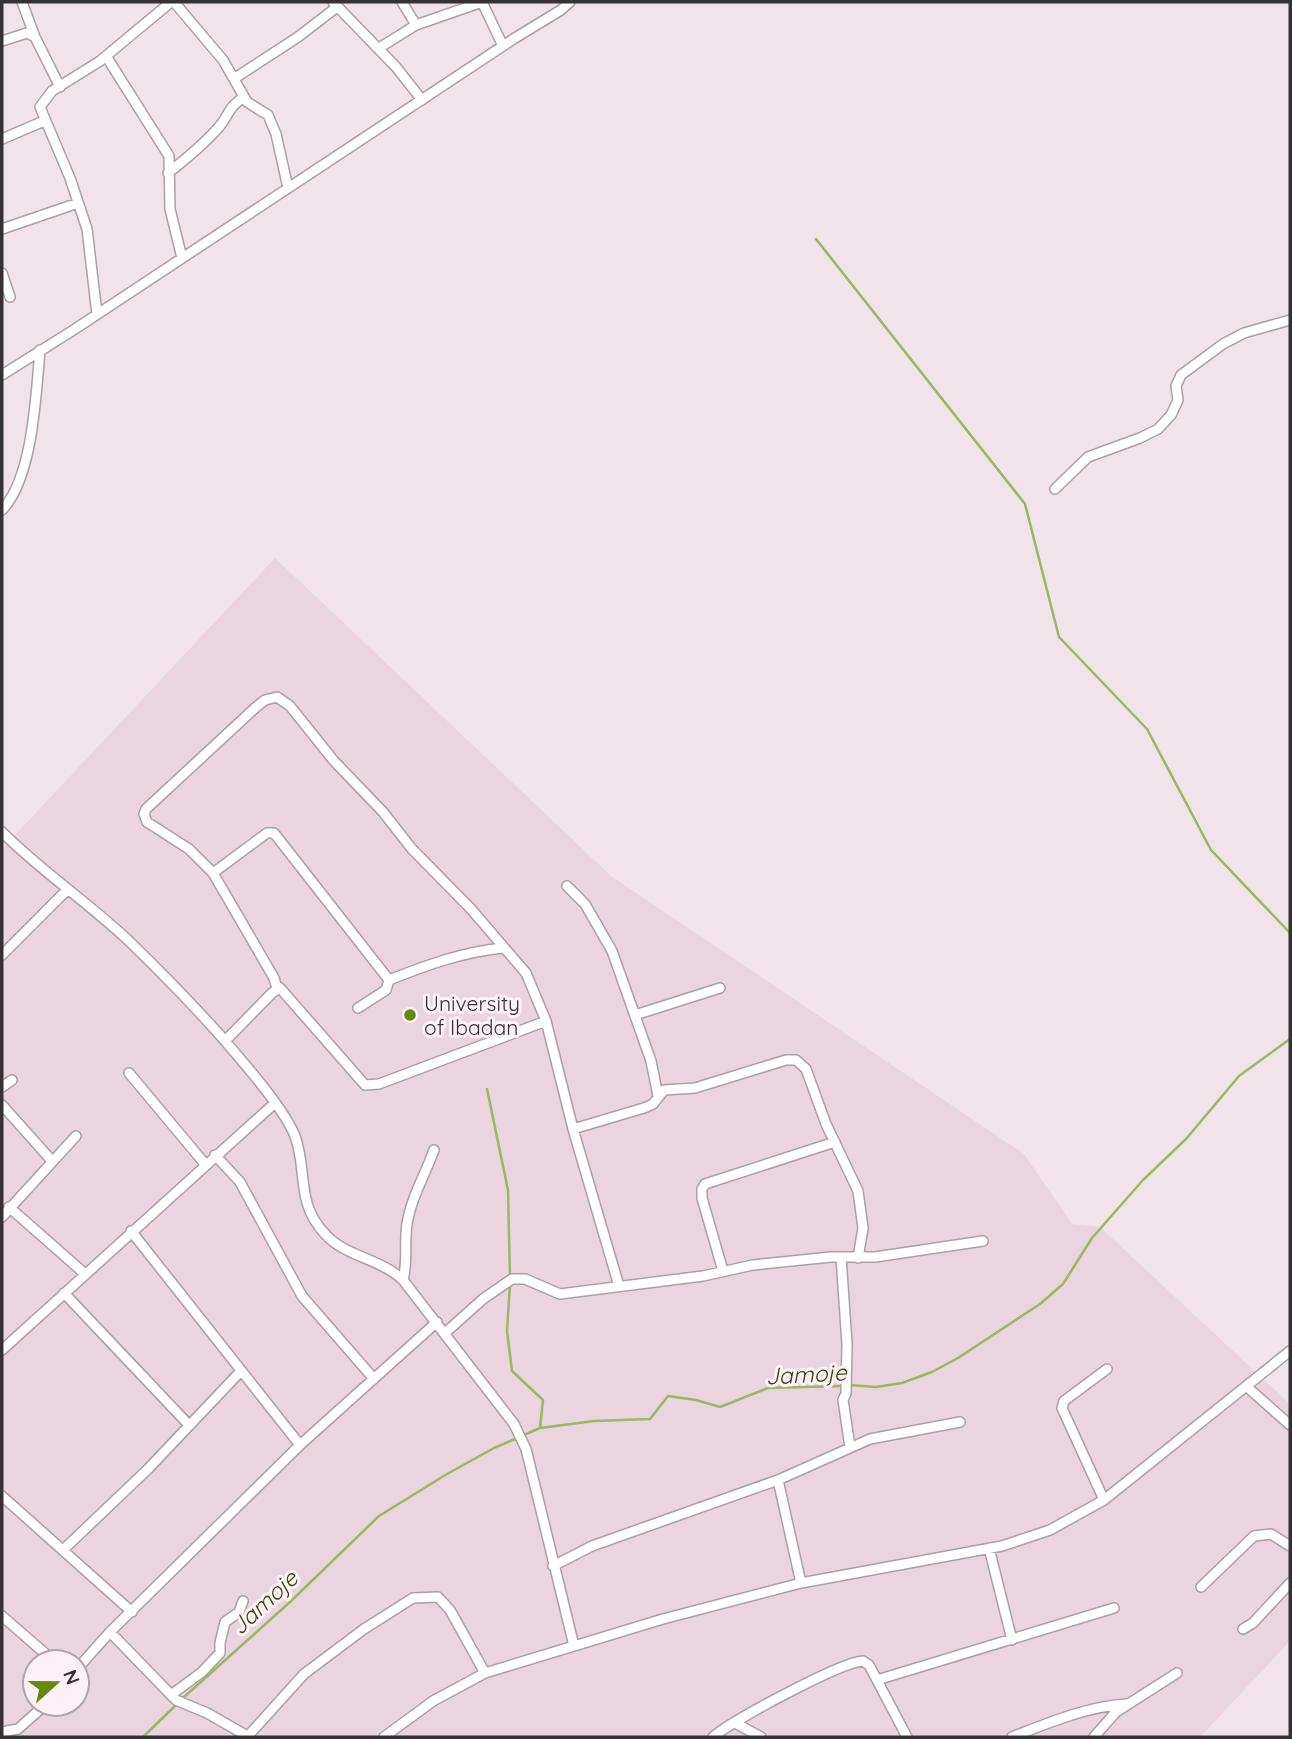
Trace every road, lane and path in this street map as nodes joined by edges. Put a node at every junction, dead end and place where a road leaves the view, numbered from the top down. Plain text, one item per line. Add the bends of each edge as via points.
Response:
1 (22, 2) edge
2 (173, 2) edge
3 (402, 2) edge
4 (482, 2) edge
5 (570, 2) edge
6 (335, 4) edge
7 (416, 25) junction
8 (35, 37) junction
9 (2, 41) edge
10 (503, 46) junction
11 (379, 48) junction
12 (106, 55) junction
13 (235, 78) junction
14 (60, 87) junction
15 (244, 97) junction
16 (422, 100) junction
17 (44, 121) junction
18 (2, 139) edge
19 (170, 159) junction
20 (181, 163) junction
21 (168, 173) junction
22 (288, 188) junction
23 (78, 203) junction
24 (2, 229) edge
25 (182, 258) junction
26 (2, 274) edge
27 (10, 297) dead end
28 (97, 314) junction
29 (1290, 320) edge
30 (40, 350) junction
31 (2, 375) edge
32 (1055, 489) dead end
33 (2, 510) edge
34 (2, 832) edge
35 (213, 873) junction
36 (567, 886) dead end
37 (68, 889) junction
38 (503, 948) junction
39 (2, 955) edge
40 (389, 980) junction
41 (280, 988) junction
42 (720, 988) dead end
43 (358, 1008) dead end
44 (635, 1015) junction
45 (547, 1021) junction
46 (225, 1041) junction
47 (129, 1073) dead end
48 (12, 1080) dead end
49 (2, 1087) edge
50 (659, 1096) junction
51 (275, 1103) junction
52 (2, 1105) edge
53 (573, 1129) junction
54 (76, 1136) dead end
55 (835, 1142) junction
56 (434, 1150) dead end
57 (215, 1155) junction
58 (52, 1161) junction
59 (205, 1164) junction
60 (9, 1208) junction
61 (2, 1217) edge
62 (131, 1231) junction
63 (983, 1241) dead end
64 (841, 1257) junction
65 (858, 1258) junction
66 (723, 1271) junction
67 (85, 1274) junction
68 (403, 1280) junction
69 (619, 1286) junction
70 (64, 1293) junction
71 (437, 1322) junction
72 (445, 1332) junction
73 (2, 1350) edge
74 (1290, 1351) edge
75 (1107, 1369) dead end
76 (241, 1371) junction
77 (374, 1379) junction
78 (1246, 1385) junction
79 (960, 1422) dead end
80 (189, 1425) junction
81 (1290, 1425) edge
82 (300, 1445) junction
83 (850, 1447) junction
84 (778, 1480) junction
85 (2, 1496) edge
86 (1104, 1500) junction
87 (1290, 1546) edge
88 (989, 1549) junction
89 (63, 1550) junction
90 (553, 1566) junction
91 (801, 1583) junction
92 (1290, 1583) edge
93 (1201, 1587) dead end
94 (243, 1601) dead end
95 (1114, 1608) dead end
96 (132, 1612) junction
97 (2, 1616) edge
98 (1243, 1629) dead end
99 (110, 1632) junction
100 (1012, 1640) junction
101 (574, 1646) junction
102 (39, 1648) edge
103 (91, 1653) edge
104 (485, 1673) junction
105 (1177, 1673) dead end
106 (877, 1680) junction
107 (171, 1695) junction
108 (1127, 1704) junction
109 (30, 1718) edge
110 (735, 1723) junction
111 (2, 1732) edge
112 (249, 1737) edge
113 (384, 1737) edge
114 (713, 1737) edge
115 (761, 1737) edge
116 (907, 1737) edge
117 (1012, 1737) edge
118 (1094, 1737) edge

1 - 8 street
2 - 12 street
2 - 13 street
3 - 7 street
4 - 7 street
4 - 10 street
5 - 10 street
6 - 11 street
6 - 13 street via 298,37
7 - 11 street
8 - 9 street via 27,33
8 - 14 street
10 - 16 street
11 - 16 street
12 - 14 street
12 - 19 street
13 - 15 street
14 - 17 street via 41,103
15 - 20 street
15 - 22 street via 272,122
16 - 22 street
17 - 18 street
17 - 23 street
19 - 20 street
19 - 21 street
20 - 21 street
21 - 25 street via 170,209
22 - 25 street
23 - 24 street
23 - 28 street via 87,229
25 - 28 street
26 - 27 street
28 - 30 street
29 - 32 street via 1223,344 1181,375 1176,386 1178,400 1158,429 1088,457
30 - 31 street
30 - 33 street via 26,455 18,485
34 - 37 street
35 - 38 street via 189,849 147,822 146,809 255,708 265,700 280,698
35 - 40 street via 267,833 274,833
35 - 41 street
36 - 44 street via 585,904 612,951
37 - 39 street
37 - 46 street via 130,942
38 - 40 street via 440,959
38 - 45 street via 526,973
40 - 43 street via 386,990
41 - 45 street via 365,1085 379,1084
41 - 46 street
42 - 44 street
44 - 50 street
45 - 53 street
46 - 51 street
47 - 59 street
48 - 49 street
50 - 53 street via 643,1108
50 - 55 street via 664,1090 695,1088 796,1060 806,1069
51 - 57 street
51 - 68 street via 295,1136 306,1203 326,1236
52 - 58 street
53 - 69 street
54 - 58 street
55 - 65 street via 861,1206
55 - 66 street via 705,1184 702,1198
56 - 68 street via 407,1222
57 - 59 street
57 - 77 street via 240,1182 302,1296
58 - 60 street
59 - 62 street
60 - 61 street
60 - 67 street
62 - 67 street
62 - 76 street
63 - 65 street
64 - 65 street
64 - 66 street
64 - 83 street via 847,1344 843,1400
66 - 69 street
67 - 70 street
68 - 71 street
69 - 72 street via 560,1294 525,1279 512,1279
70 - 73 street
70 - 80 street
71 - 72 street
71 - 77 street
72 - 90 street via 516,1427 526,1449
74 - 78 street
75 - 86 street via 1064,1401 1062,1408
76 - 80 street
76 - 82 street
77 - 82 street
78 - 81 street
78 - 86 street
79 - 83 street via 889,1434
80 - 89 street
82 - 96 street
83 - 84 street
84 - 90 street via 629,1531
84 - 91 street
85 - 89 street
86 - 88 street via 1050,1530
87 - 93 street via 1271,1534 1254,1536
88 - 91 street
88 - 100 street
89 - 96 street
90 - 101 street
91 - 101 street
92 - 98 street
94 - 107 street via 239,1612 225,1622 220,1653
95 - 100 street
96 - 99 street
97 - 102 street
99 - 103 street
99 - 107 street
100 - 106 street
101 - 104 street
104 - 112 street via 438,1597 413,1598 304,1674
104 - 113 street
105 - 108 street
106 - 110 street via 869,1665 858,1661
106 - 116 street
107 - 112 street
108 - 117 street via 1107,1706
108 - 118 street
109 - 111 street via 18,1729
110 - 114 street
110 - 115 street

